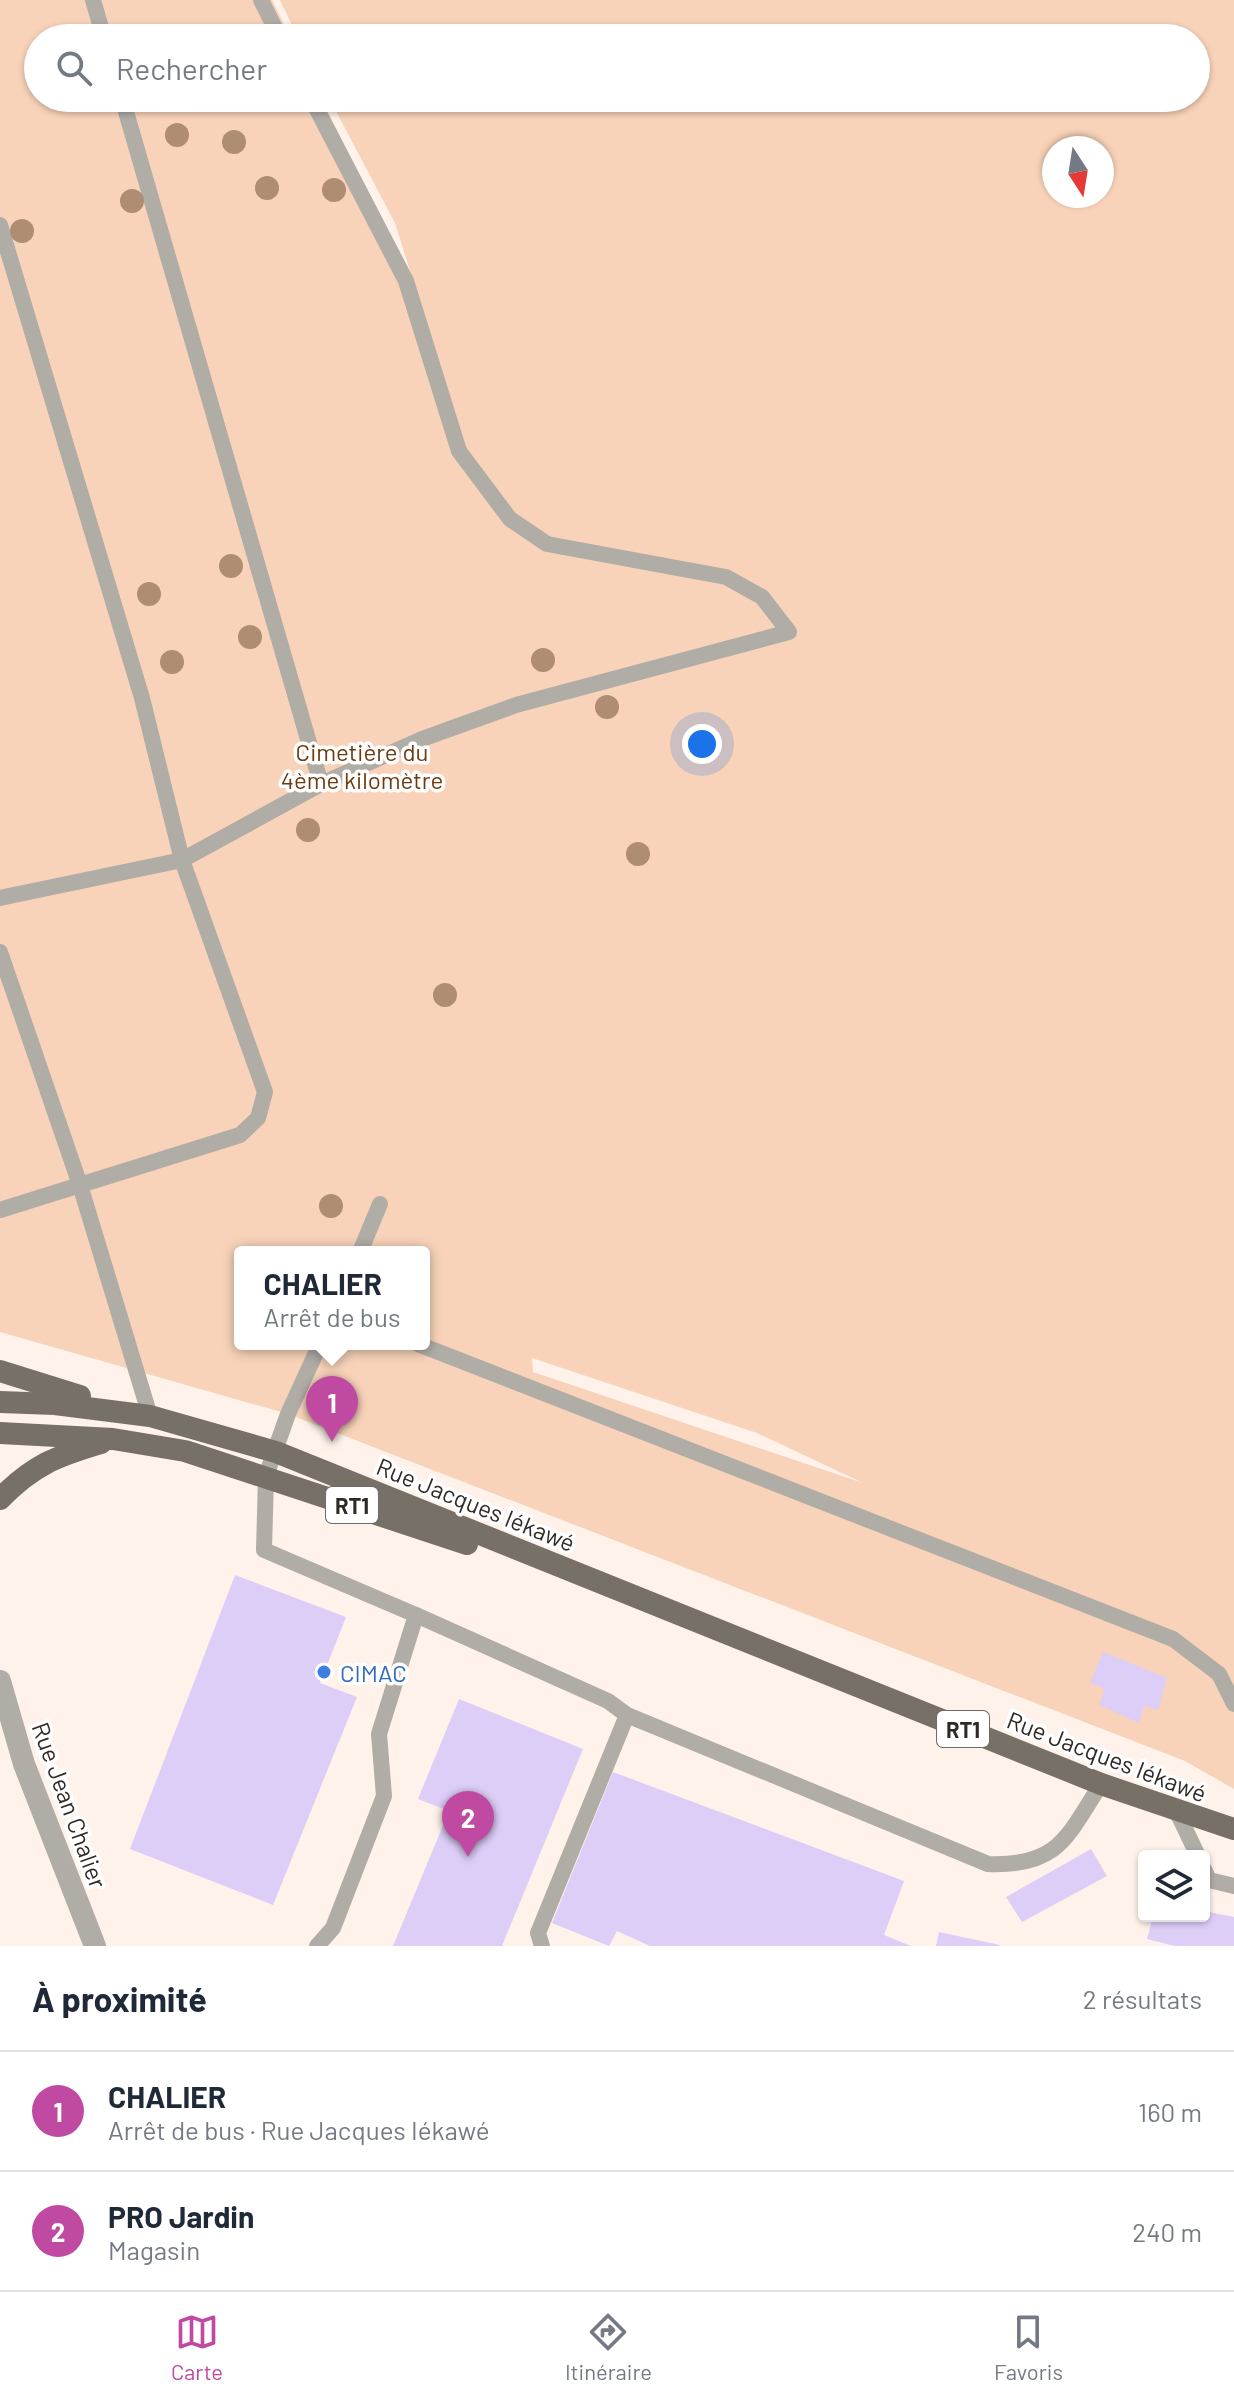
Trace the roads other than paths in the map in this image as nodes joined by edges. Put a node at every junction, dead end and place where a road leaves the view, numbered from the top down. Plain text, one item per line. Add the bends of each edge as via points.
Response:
1 (93, 0) edge
2 (261, 0) edge
3 (100, 24) edge
4 (273, 24) edge
5 (126, 112) edge
6 (318, 112) edge
7 (0, 225) edge
8 (321, 784) junction
9 (182, 860) junction
10 (0, 898) edge
11 (0, 952) edge
12 (80, 1185) junction
13 (380, 1204) dead end
14 (0, 1210) edge
15 (362, 1246) edge
16 (430, 1349) edge
17 (317, 1350) edge
18 (0, 1371) edge
19 (0, 1402) edge
20 (150, 1416) junction
21 (0, 1433) edge
22 (113, 1439) junction
23 (276, 1452) junction
24 (266, 1476) junction
25 (0, 1499) edge
26 (416, 1615) junction
27 (695, 1621) junction
28 (0, 1681) edge
29 (1234, 1704) edge
30 (627, 1715) junction
31 (1101, 1784) junction
32 (1177, 1812) junction
33 (1234, 1828) edge
34 (1195, 1850) edge
35 (1210, 1880) edge
36 (1234, 1886) edge
37 (95, 1946) edge
38 (317, 1946) edge
39 (542, 1946) edge

1 - 3 lane
2 - 4 lane
5 - 8 lane
6 - 8 lane via 406,281 459,451 510,519 547,544 726,577 762,597 789,632 516,705
7 - 9 lane via 142,698
8 - 9 lane
9 - 10 lane
9 - 12 lane via 265,1092 258,1118 240,1135
11 - 12 lane
12 - 14 lane
12 - 20 lane
13 - 15 lane
16 - 29 lane via 1173,1639 1219,1674
17 - 23 lane
18 - 20 main road
19 - 20 main road, Rue Jacques Iékawé / RT1
20 - 23 main road, Rue Jacques Iékawé / RT1
21 - 22 main road, Rue Jacques Iékawé / RT1
22 - 24 main road, Rue Jacques Iékawé / RT1 via 185,1451
22 - 25 main road via 51,1458 23,1475
23 - 24 lane
23 - 27 main road, Rue Jacques Iékawé / RT1
24 - 26 lane via 264,1550
24 - 27 main road, Rue Jacques Iékawé / RT1
26 - 30 lane via 608,1701
26 - 38 lane via 379,1734 384,1796 333,1928
27 - 31 main road, Rue Jacques Iékawé / RT1
28 - 37 street, Rue Jean Chalier via 24,1764
30 - 31 lane via 988,1864 1023,1866 1062,1845
30 - 39 lane via 538,1933
31 - 32 main road, Rue Jacques Iékawé / RT1
32 - 33 main road, Rue Jacques Iékawé / RT1
32 - 34 lane
35 - 36 lane

